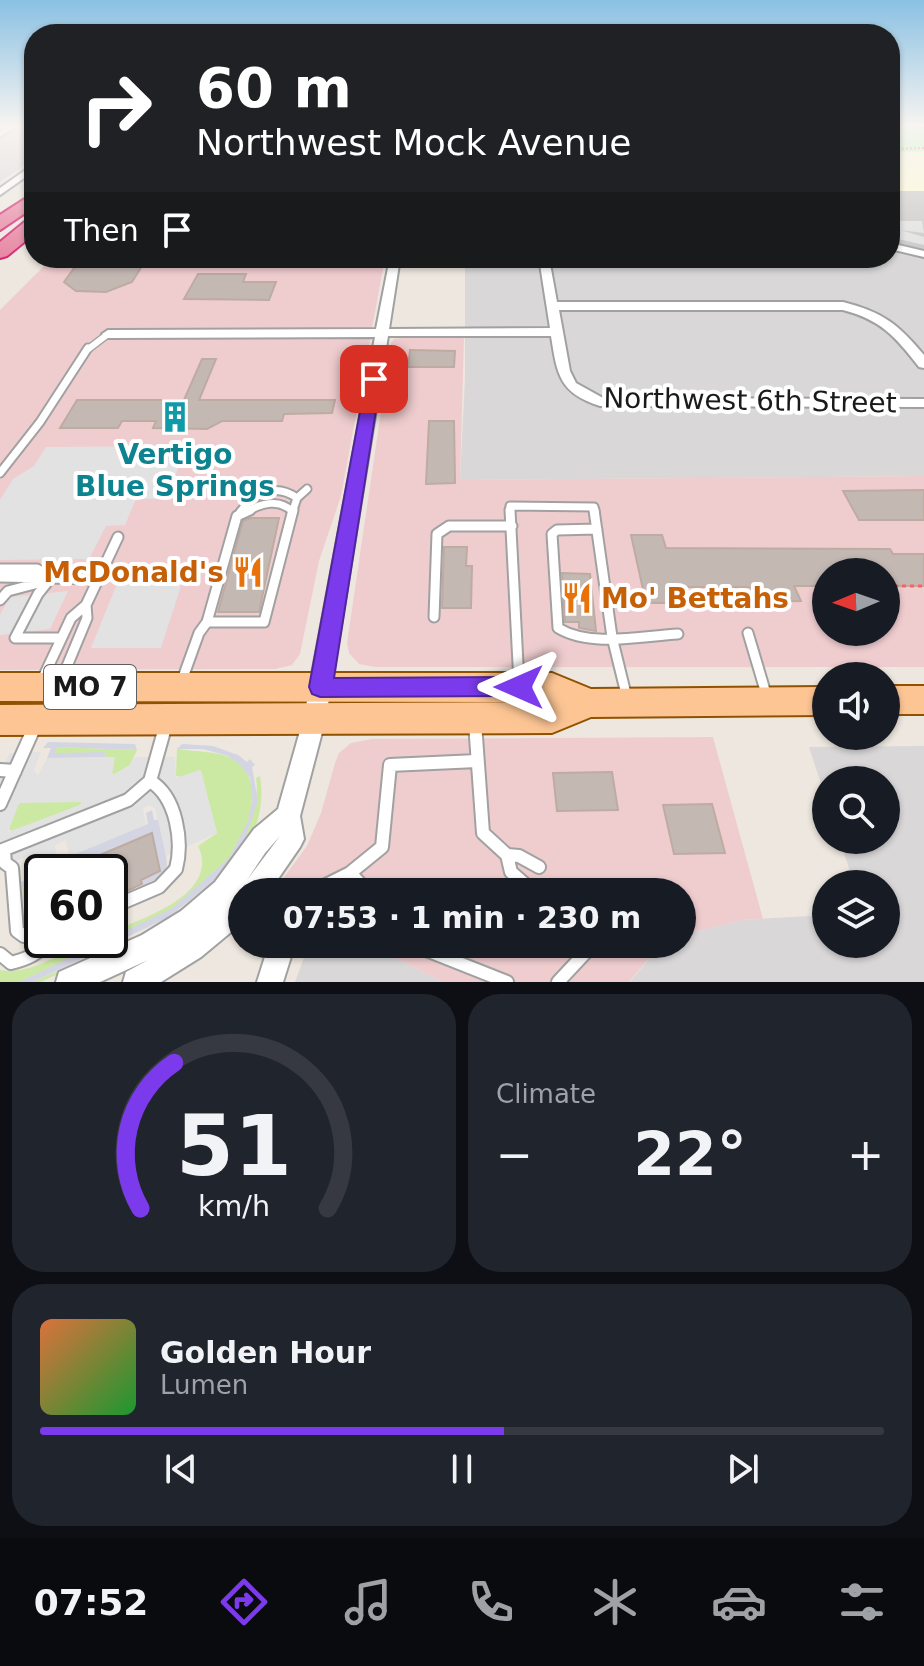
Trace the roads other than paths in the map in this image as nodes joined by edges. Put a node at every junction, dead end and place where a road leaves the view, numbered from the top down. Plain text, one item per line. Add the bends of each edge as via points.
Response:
1 (24, 174) edge
2 (0, 192) edge
3 (24, 206) edge
4 (0, 224) edge
5 (24, 233) edge
6 (900, 248) edge
7 (0, 254) edge
8 (924, 254) edge
9 (393, 268) edge
10 (546, 268) edge
11 (552, 306) junction
12 (382, 332) junction
13 (556, 332) junction
14 (108, 334) joint
15 (924, 364) edge
16 (924, 403) edge
17 (0, 473) edge
18 (307, 489) dead end
19 (297, 498) junction
20 (293, 510) junction
21 (237, 516) junction
22 (512, 526) junction
23 (597, 529) junction
24 (118, 537) dead end
25 (0, 569) edge
26 (0, 577) edge
27 (50, 579) junction
28 (98, 579) junction
29 (0, 600) edge
30 (86, 605) junction
31 (434, 617) dead end
32 (207, 622) junction
33 (748, 633) dead end
34 (678, 634) dead end
35 (612, 637) junction
36 (61, 638) junction
37 (0, 687) edge
38 (180, 687) junction
39 (519, 687) junction
40 (45, 698) junction
41 (900, 700) edge
42 (924, 700) edge
43 (768, 701) junction
44 (812, 701) edge
45 (318, 702) junction
46 (628, 702) junction
47 (589, 703) junction
48 (475, 718) junction
49 (168, 719) junction
50 (0, 720) edge
51 (477, 761) junction
52 (0, 770) edge
53 (15, 771) junction
54 (150, 781) junction
55 (0, 804) edge
56 (288, 816) junction
57 (507, 855) junction
58 (2, 858) edge
59 (539, 867) dead end
60 (350, 873) junction
61 (264, 878) edge
62 (340, 878) edge
63 (355, 878) edge
64 (518, 878) edge
65 (128, 900) edge
66 (228, 918) edge
67 (24, 936) edge
68 (0, 954) edge
69 (30, 958) edge
70 (278, 958) edge
71 (446, 958) edge
72 (577, 958) edge
73 (69, 982) edge
74 (136, 982) edge
75 (270, 982) edge
76 (507, 982) edge
77 (558, 982) edge

1 - 2 street
3 - 4 highway
5 - 7 highway
6 - 8 street
9 - 12 street
10 - 11 street, Northwest 6th Street
11 - 13 street, Northwest 6th Street
11 - 15 street via 843,306 892,324
12 - 13 street
12 - 14 street
12 - 45 street
13 - 16 street, Northwest 6th Street via 570,385 600,402
14 - 17 lane via 91,344
18 - 19 lane
19 - 20 lane
19 - 21 lane via 290,490 274,489 252,497
20 - 21 lane via 281,503 261,504
20 - 32 lane via 264,622
21 - 32 lane
22 - 23 lane via 510,506 594,507
22 - 31 lane via 449,526 437,534
22 - 39 lane
23 - 35 lane
23 - 35 lane via 552,534 557,618 563,633
24 - 28 lane
25 - 27 lane via 37,569
26 - 27 lane
27 - 28 lane
27 - 29 lane via 8,591
27 - 36 lane via 15,638
28 - 30 lane
30 - 36 lane via 71,618
30 - 40 lane via 87,618
32 - 38 lane
33 - 43 lane
34 - 35 lane
35 - 46 lane
36 - 40 lane
37 - 40 main road, MO 7
38 - 40 main road, MO 7
38 - 45 main road, MO 7
39 - 45 main road, MO 7
39 - 47 main road, MO 7 via 552,687
40 - 49 main road, MO 7
40 - 50 main road, MO 7
40 - 53 lane
41 - 42 main road
43 - 44 main road, MO 7
43 - 46 main road, MO 7
45 - 48 main road, MO 7
45 - 49 main road, MO 7
45 - 56 street
46 - 47 main road, MO 7
47 - 48 main road, MO 7 via 552,718
48 - 51 lane
49 - 54 lane
51 - 57 lane via 483,833
51 - 60 lane via 390,765 382,847
52 - 53 lane
53 - 55 lane
54 - 58 lane via 128,800
54 - 65 lane via 167,796 180,839 180,864 172,879
56 - 61 street via 292,839
56 - 73 street via 267,831 223,893 189,920
57 - 59 lane
57 - 64 lane
58 - 67 lane via 12,868 17,931
60 - 62 lane
60 - 63 lane
66 - 74 street via 192,948
68 - 69 lane via 11,963
70 - 75 street
71 - 76 lane
72 - 77 lane

